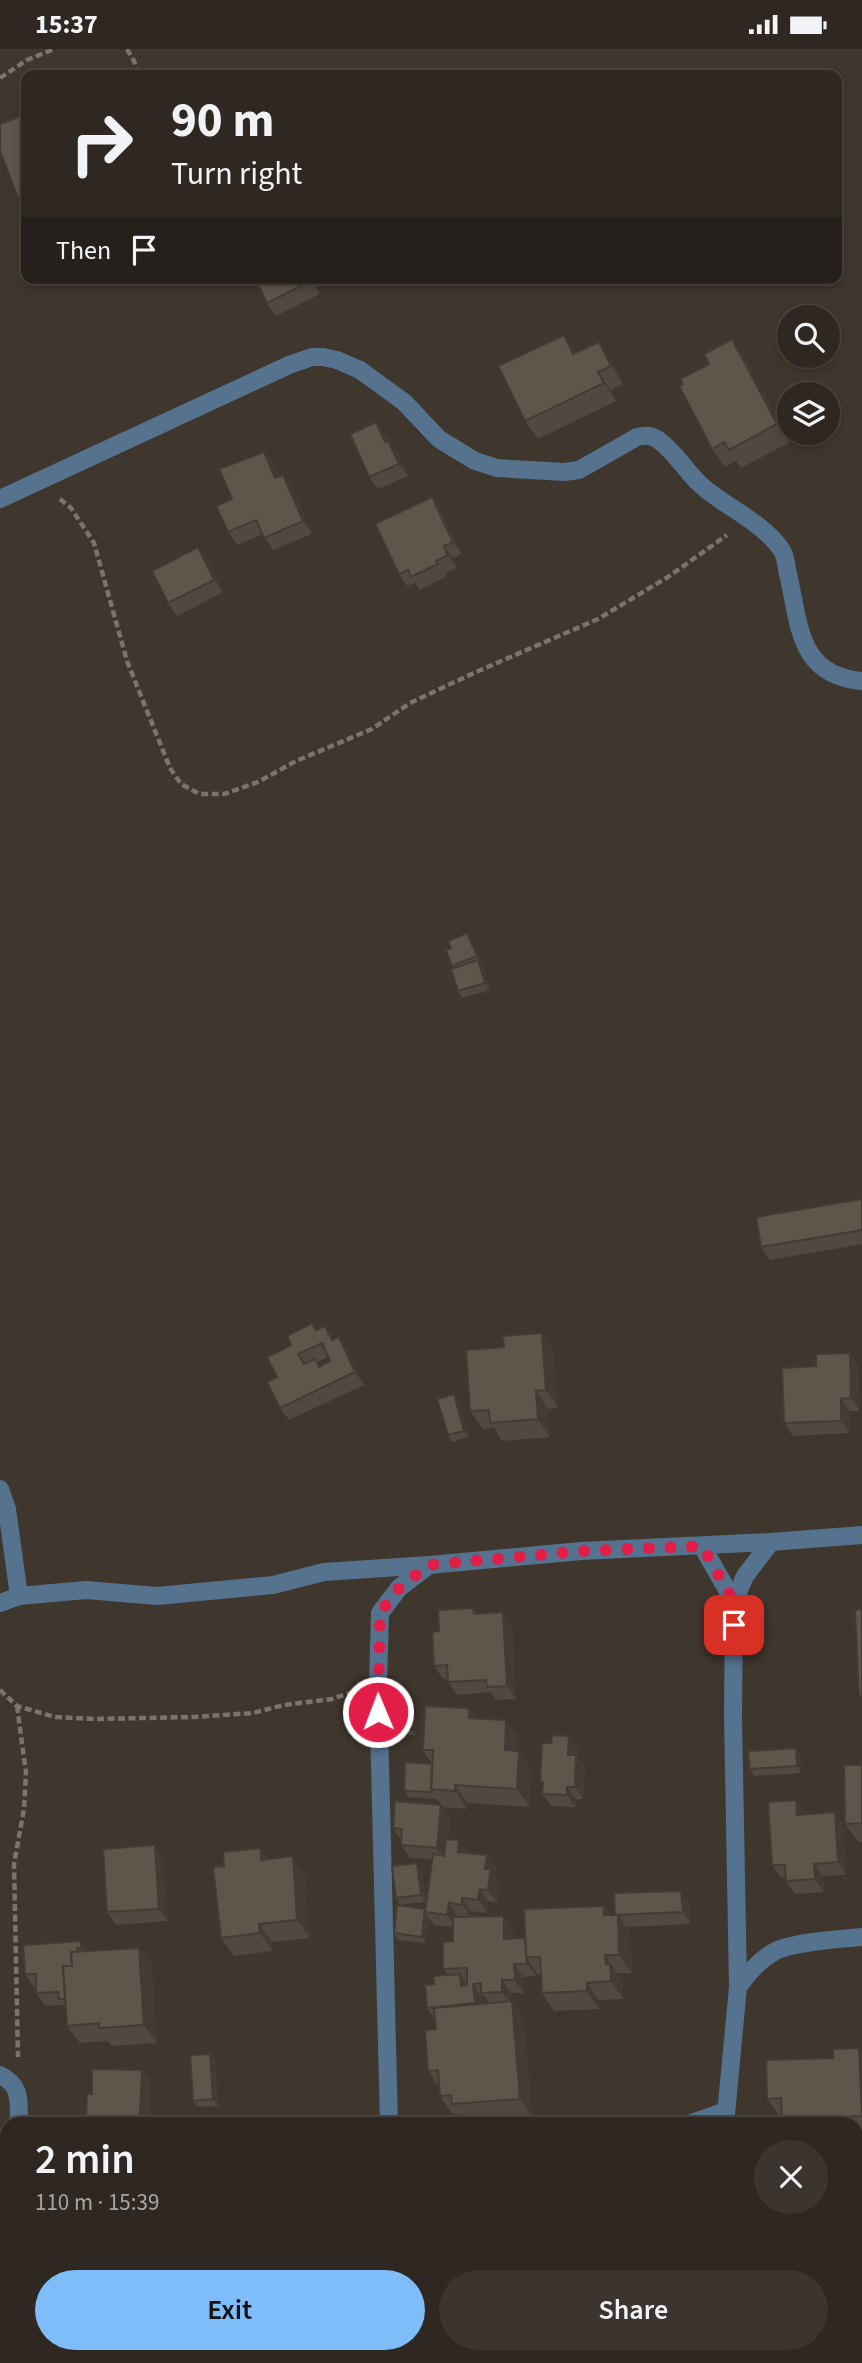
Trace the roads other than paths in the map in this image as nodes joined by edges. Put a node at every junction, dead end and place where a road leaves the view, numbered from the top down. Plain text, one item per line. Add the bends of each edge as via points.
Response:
1 (0, 499) edge
2 (862, 681) edge
3 (0, 1489) edge
4 (862, 1535) edge
5 (771, 1542) junction
6 (702, 1546) junction
7 (429, 1565) junction
8 (19, 1596) junction
9 (734, 1602) junction
10 (0, 1604) edge
11 (862, 1937) edge
12 (738, 1987) junction
13 (0, 2075) edge
14 (19, 2117) edge
15 (389, 2117) edge
16 (726, 2117) edge

1 - 2 street via 289,365 323,357 360,370 387,388 439,439 496,468 579,470 637,437 655,438 700,485 750,519 783,551 796,617 811,657 824,670
3 - 8 street
4 - 5 street
5 - 6 street
5 - 9 street via 745,1576
6 - 7 street
6 - 9 street
7 - 8 street via 324,1571 273,1585 157,1595 86,1590
7 - 15 street via 399,1588 380,1613
8 - 10 street
9 - 12 street
11 - 12 street via 775,1950
12 - 16 street
13 - 14 street via 18,2091

